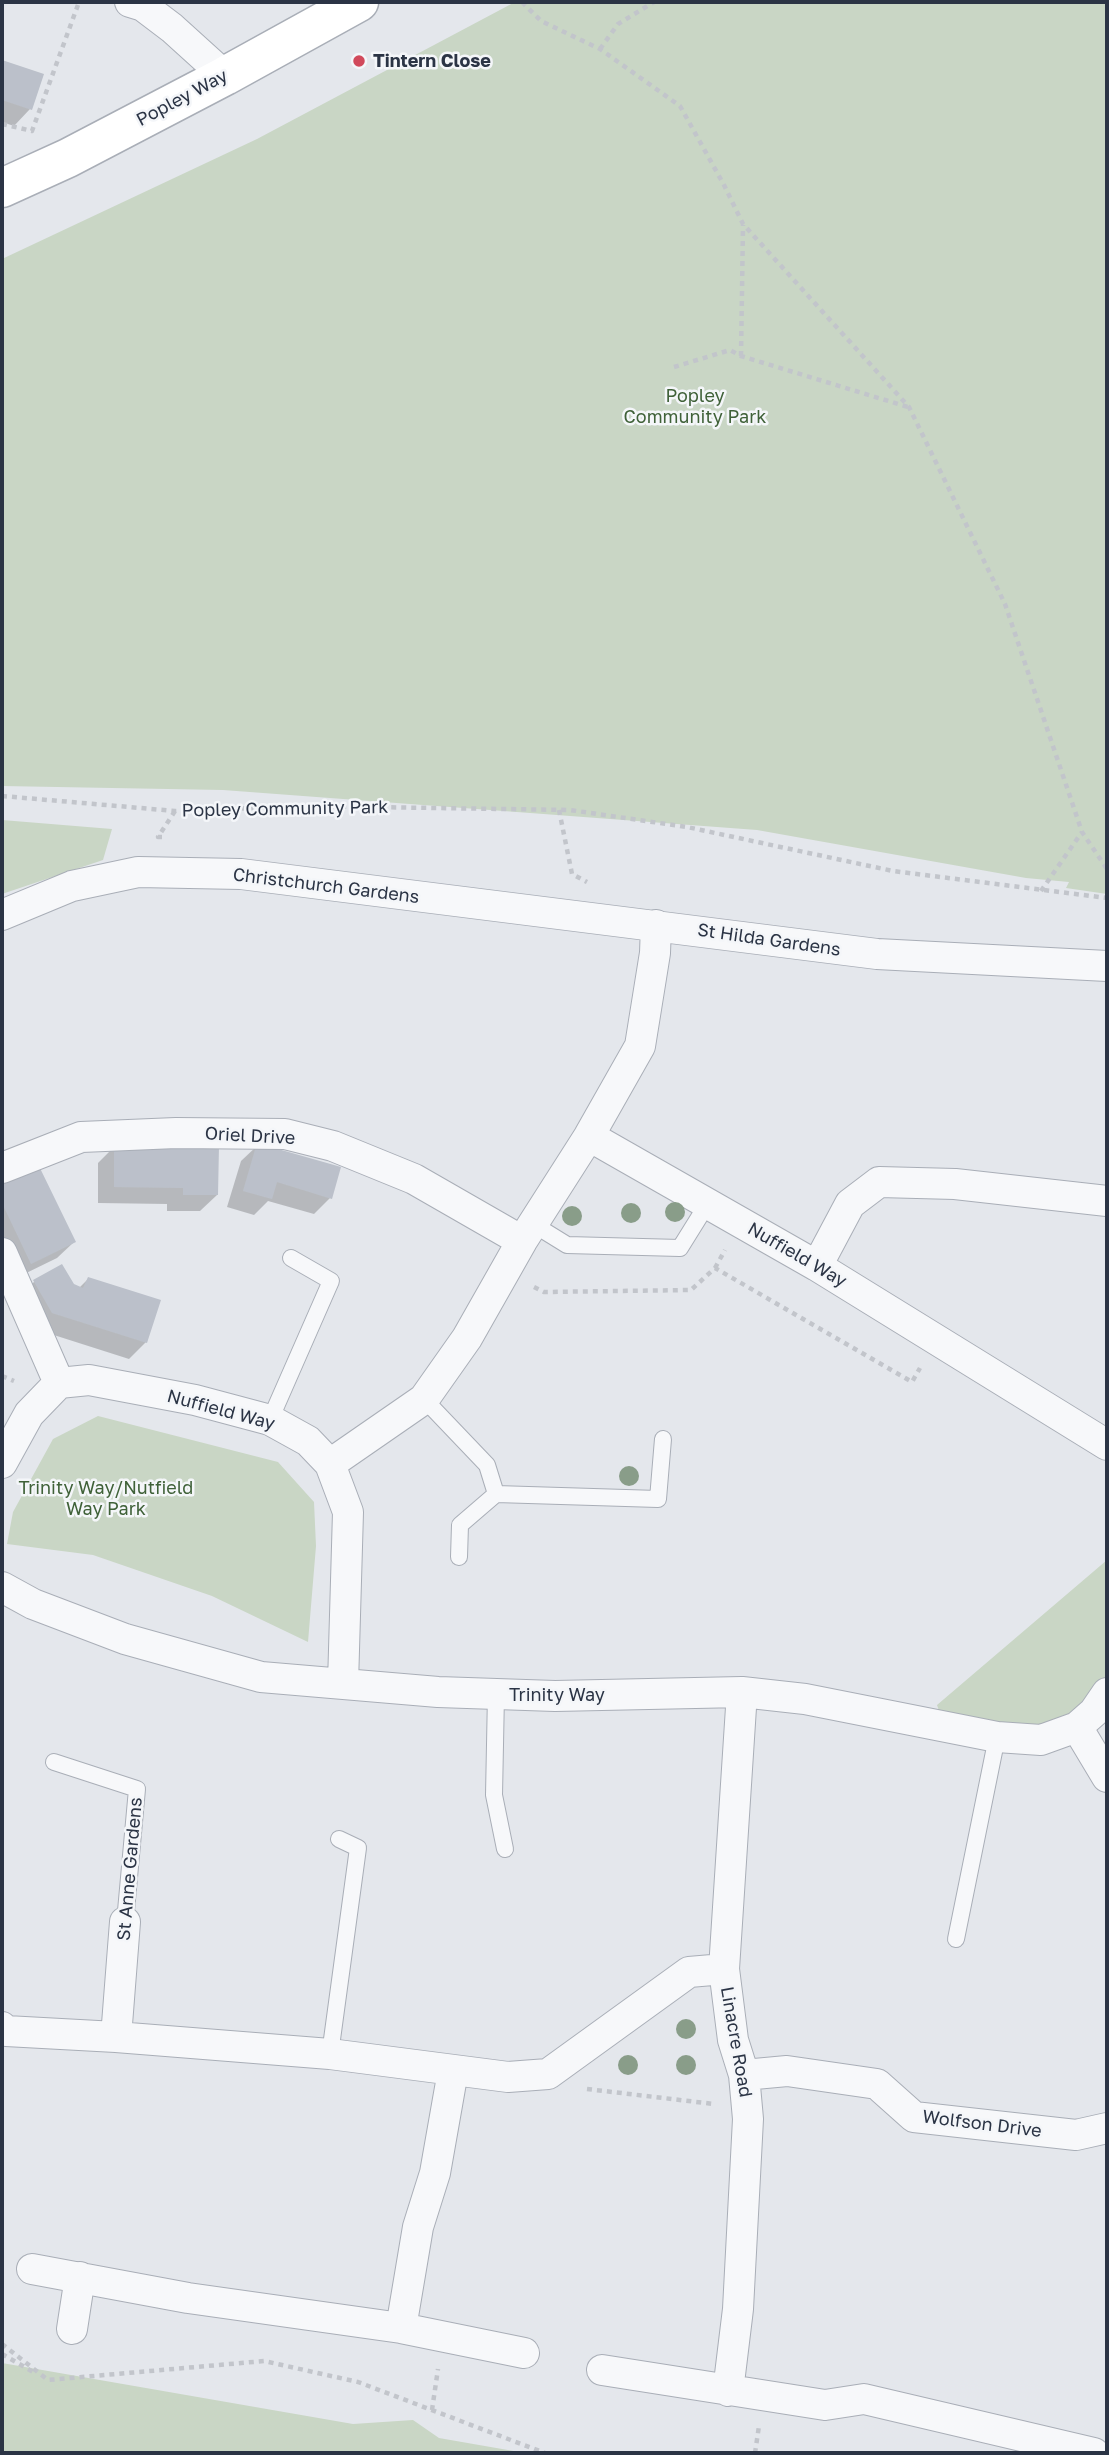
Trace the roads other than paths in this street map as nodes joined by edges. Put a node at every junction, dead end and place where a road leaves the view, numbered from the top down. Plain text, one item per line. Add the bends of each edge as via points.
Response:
1 (130, 2) edge
2 (359, 2) edge
3 (226, 76) junction
4 (2, 188) edge
5 (2, 915) edge
6 (656, 925) junction
7 (1107, 966) edge
8 (589, 1136) junction
9 (2, 1168) edge
10 (1107, 1201) edge
11 (708, 1203) junction
12 (528, 1233) junction
13 (2, 1253) edge
14 (291, 1258) dead end
15 (817, 1266) junction
16 (59, 1383) junction
17 (424, 1399) junction
18 (270, 1420) junction
19 (663, 1439) dead end
20 (1107, 1445) edge
21 (2, 1463) edge
22 (330, 1464) junction
23 (496, 1494) junction
24 (459, 1557) dead end
25 (2, 1587) edge
26 (343, 1684) junction
27 (742, 1692) junction
28 (1107, 1693) edge
29 (496, 1694) junction
30 (1077, 1727) junction
31 (997, 1737) junction
32 (54, 1762) dead end
33 (1107, 1777) edge
34 (339, 1839) dead end
35 (505, 1849) dead end
36 (125, 1922) joint
37 (956, 1939) dead end
38 (724, 1969) junction
39 (2, 2028) edge
40 (116, 2037) junction
41 (330, 2054) junction
42 (453, 2071) junction
43 (744, 2075) junction
44 (1107, 2128) edge
45 (32, 2269) dead end
46 (80, 2277) junction
47 (401, 2328) junction
48 (72, 2329) dead end
49 (524, 2353) dead end
50 (602, 2370) dead end
51 (728, 2391) junction
52 (1094, 2453) edge

1 - 3 street via 172,28
2 - 3 street, Popley Way
3 - 4 street, Popley Way
5 - 6 street, Christchurch Gardens via 72,887 153,872 241,874
6 - 7 street, St Hilda Gardens via 877,954
6 - 8 street via 640,1046
8 - 11 street, Nuffield Way
8 - 12 street
9 - 12 street, Oriel Drive via 81,1138 285,1134 333,1146 414,1179
10 - 15 street via 955,1184 878,1182 850,1204
11 - 12 lane via 680,1248 567,1245
11 - 15 street, Nuffield Way
12 - 17 street via 467,1338
13 - 16 street
14 - 18 lane via 331,1281
15 - 20 street, Nuffield Way
16 - 18 street, Nuffield Way via 89,1380 195,1399
16 - 21 street via 29,1415
17 - 22 street
17 - 23 lane via 487,1465
18 - 22 street, Nuffield Way via 308,1441
19 - 23 lane via 658,1499
22 - 26 street, Nuffield Way via 348,1512
23 - 24 lane via 460,1525
25 - 26 street, Trinity Way via 33,1604 187,1658 261,1677
26 - 29 street, Trinity Way
27 - 29 street, Trinity Way
27 - 31 street, Trinity Way via 805,1699
27 - 38 street, Linacre Road
28 - 30 street, Trinity Way
29 - 35 lane via 494,1795
30 - 31 street, Trinity Way via 1041,1740
30 - 33 street
31 - 37 lane
32 - 36 lane, St Anne Gardens via 137,1789
34 - 41 lane via 358,1848
36 - 40 street, St Anne Gardens
38 - 42 street via 689,1972 548,2074 508,2077
38 - 43 street, Linacre Road via 733,2040
39 - 40 street
40 - 41 street
41 - 42 street
42 - 47 street
43 - 44 street, Wolfson Drive via 787,2071 877,2084 914,2117 1076,2135
43 - 51 street, Linacre Road via 747,2160
45 - 46 street
46 - 47 street via 188,2298
46 - 48 street
47 - 49 street
50 - 51 street
51 - 52 street via 825,2405 864,2399

